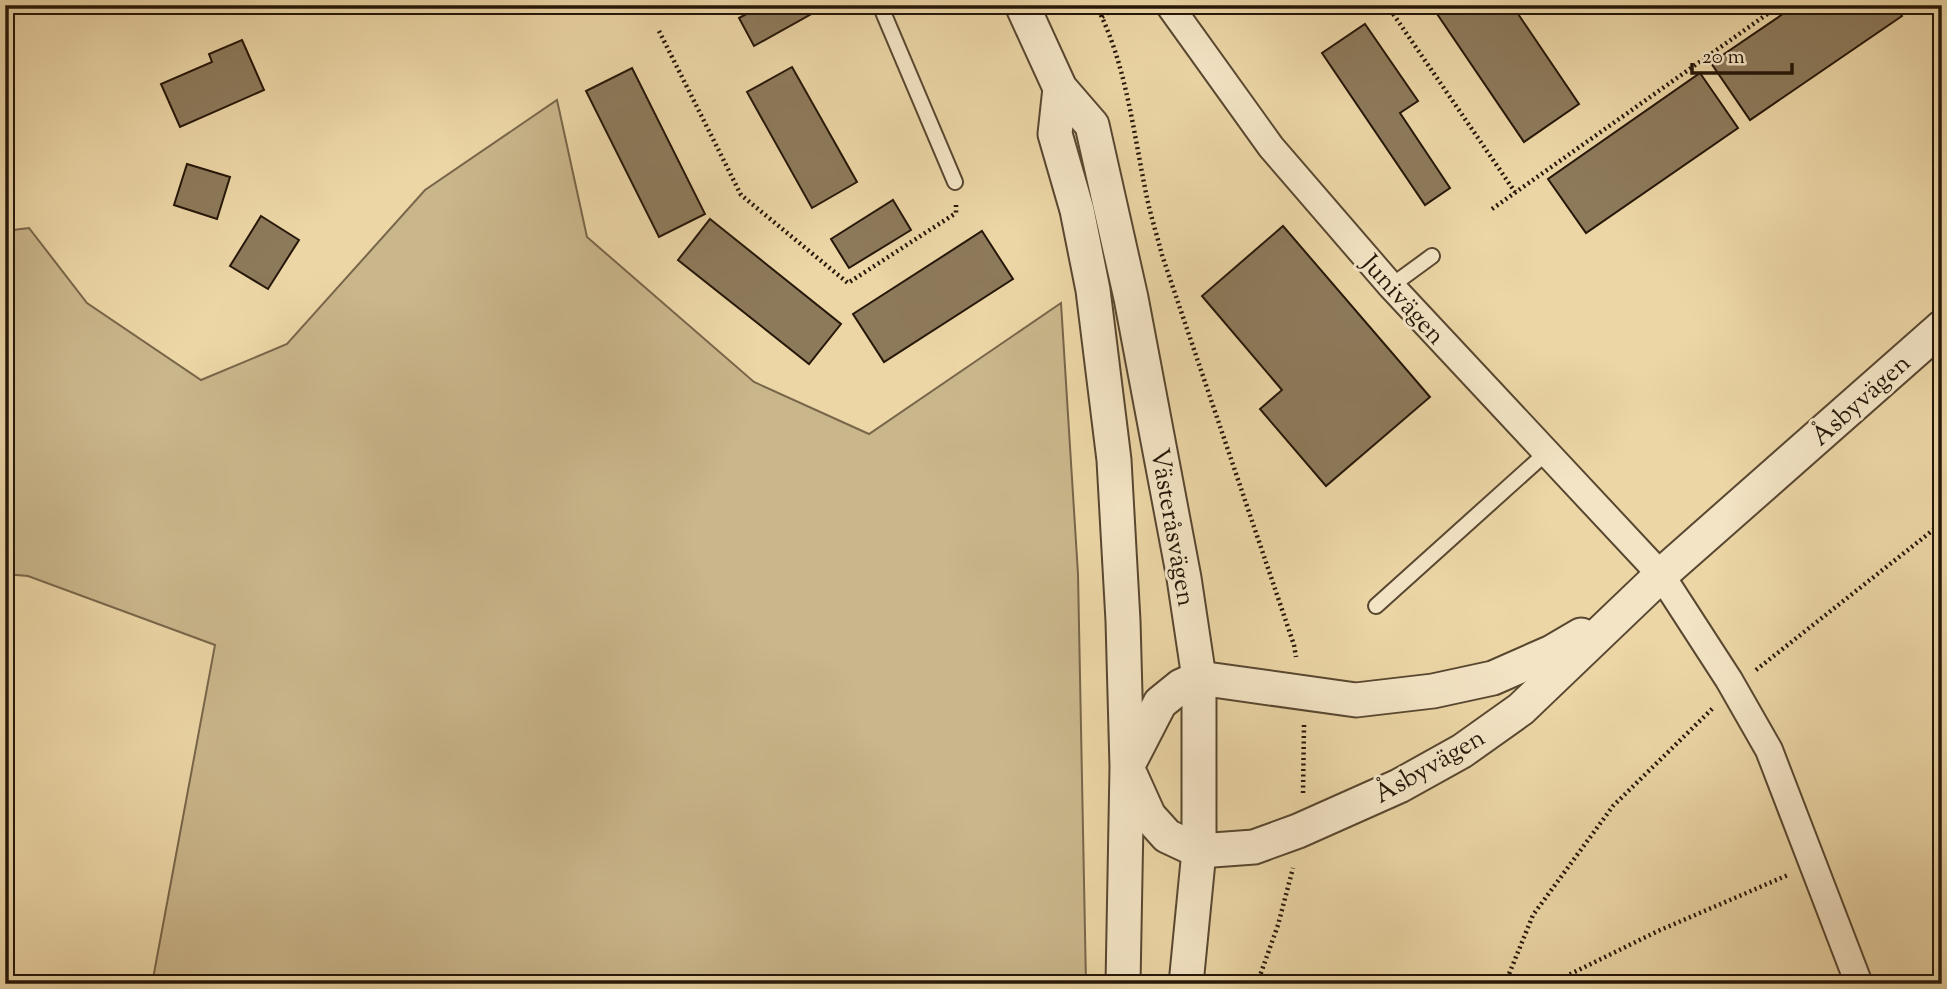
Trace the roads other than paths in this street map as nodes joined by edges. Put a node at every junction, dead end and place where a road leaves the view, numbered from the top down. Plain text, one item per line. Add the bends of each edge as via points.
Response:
1 (880, 5) edge
2 (1022, 5) edge
3 (1169, 5) edge
4 (1060, 89) junction
5 (955, 181) road end
6 (1432, 257) dead end
7 (1391, 286) junction
8 (1942, 327) edge
9 (1546, 453) junction
10 (1661, 575) junction
11 (1376, 606) dead end
12 (1622, 611) junction
13 (1199, 678) junction
14 (1127, 767) junction
15 (1199, 851) junction
16 (1123, 984) edge
17 (1186, 984) edge
18 (1858, 984) edge

1 - 5 lane
2 - 4 street, Västeråsvägen
3 - 7 street, Junivägen via 1271,146
4 - 13 street, Västeråsvägen via 1092,125 1158,434
4 - 14 street, Västeråsvägen via 1055,134 1093,290 1114,460
6 - 7 lane
7 - 9 street, Junivägen
8 - 10 street, Åsbyvägen
9 - 10 street, Junivägen
9 - 11 lane
10 - 12 street, Åsbyvägen
10 - 18 street, Junivägen via 1769,750
12 - 13 street, Åsbyvägen via 1552,652 1493,678 1433,691 1356,700
12 - 15 street, Åsbyvägen via 1521,709 1462,751 1399,786 1254,848
13 - 14 street via 1160,703
13 - 15 street, Västeråsvägen
14 - 15 street via 1149,816 1167,836
14 - 16 street, Västeråsvägen
15 - 17 street, Västeråsvägen

